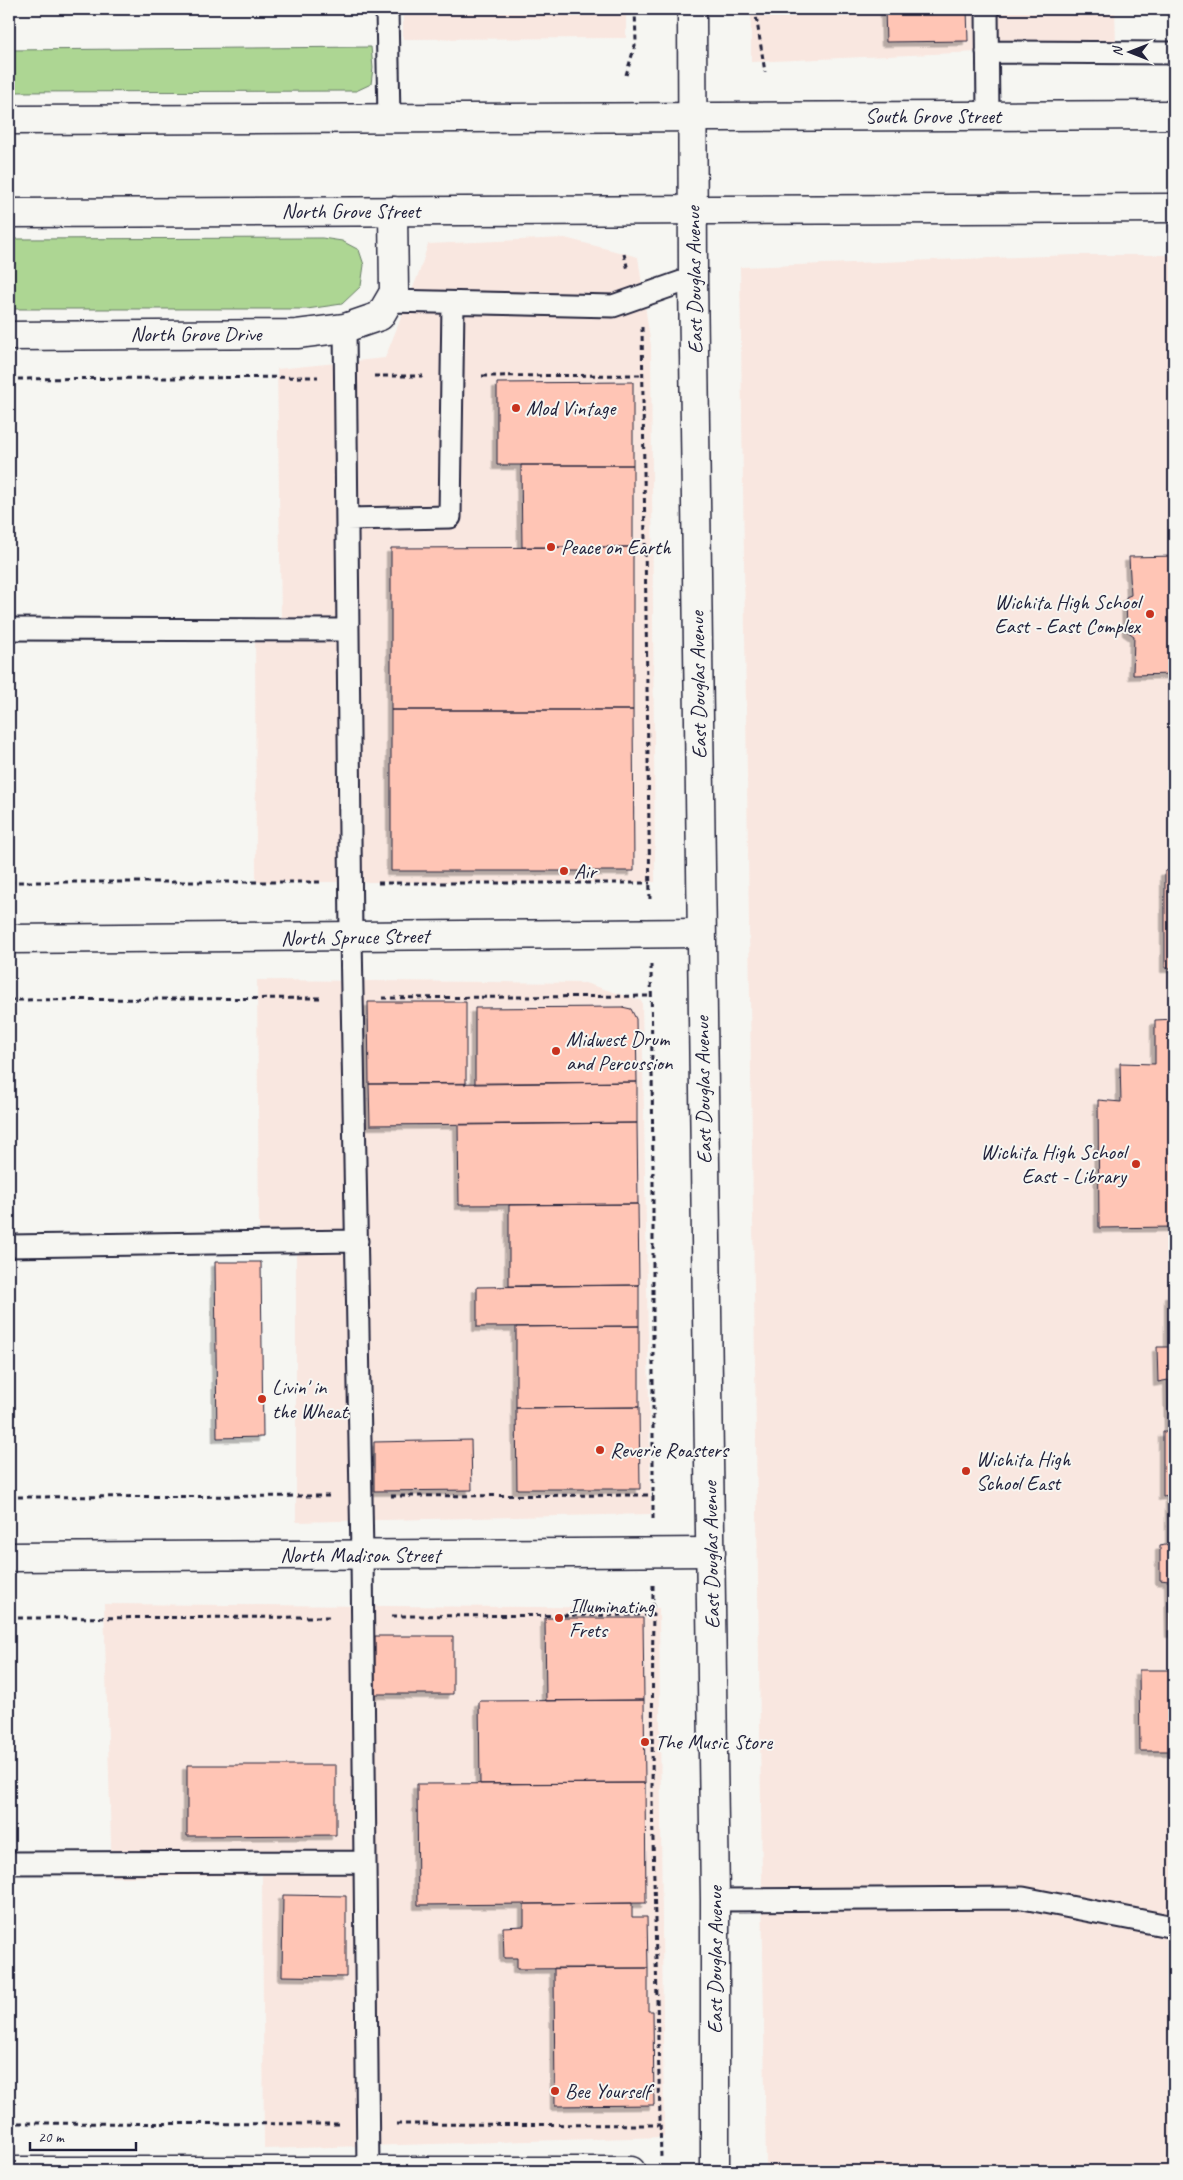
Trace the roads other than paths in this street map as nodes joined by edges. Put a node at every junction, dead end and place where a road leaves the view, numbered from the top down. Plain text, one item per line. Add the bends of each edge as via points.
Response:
1 (387, 9) edge
2 (692, 9) edge
3 (987, 9) edge
4 (987, 52) junction
5 (1174, 53) edge
6 (1174, 115) edge
7 (988, 116) junction
8 (692, 118) junction
9 (389, 119) junction
10 (9, 120) edge
11 (1174, 208) edge
12 (693, 209) junction
13 (392, 210) junction
14 (9, 213) edge
15 (692, 278) junction
16 (454, 303) junction
17 (384, 309) junction
18 (345, 328) junction
19 (9, 336) edge
20 (347, 519) junction
21 (9, 629) edge
22 (348, 630) junction
23 (701, 933) junction
24 (351, 937) junction
25 (9, 939) edge
26 (357, 1241) junction
27 (9, 1246) edge
28 (711, 1552) junction
29 (362, 1555) junction
30 (9, 1557) edge
31 (365, 1862) junction
32 (9, 1863) edge
33 (715, 1900) junction
34 (1174, 1927) edge
35 (9, 2171) edge
36 (368, 2171) edge
37 (631, 2171) edge
38 (715, 2171) edge

1 - 9 lane
2 - 8 street, East Douglas Avenue
3 - 4 lane
4 - 5 lane
4 - 7 lane
6 - 7 street, South Grove Street
7 - 8 street, South Grove Street
8 - 9 street
8 - 12 street, East Douglas Avenue
9 - 10 street
11 - 12 street
12 - 13 street, North Grove Street
12 - 15 street, East Douglas Avenue
13 - 14 street, North Grove Street
13 - 17 street via 394,292
15 - 16 lane via 613,306
15 - 23 street, East Douglas Avenue
16 - 17 lane
16 - 20 lane via 450,517
17 - 18 street, North Grove Drive
18 - 19 street, North Grove Drive via 297,334
18 - 20 lane
20 - 22 lane
21 - 22 lane
22 - 24 lane
23 - 24 street, North Spruce Street
23 - 28 street, East Douglas Avenue
24 - 25 street, North Spruce Street
24 - 26 lane
26 - 27 lane
26 - 29 lane
28 - 29 street, North Madison Street
28 - 33 street, East Douglas Avenue
29 - 30 street, North Madison Street
29 - 31 lane
31 - 32 lane
31 - 36 lane
33 - 34 lane via 1023,1898
33 - 38 street, East Douglas Avenue
35 - 36 street
36 - 37 street

